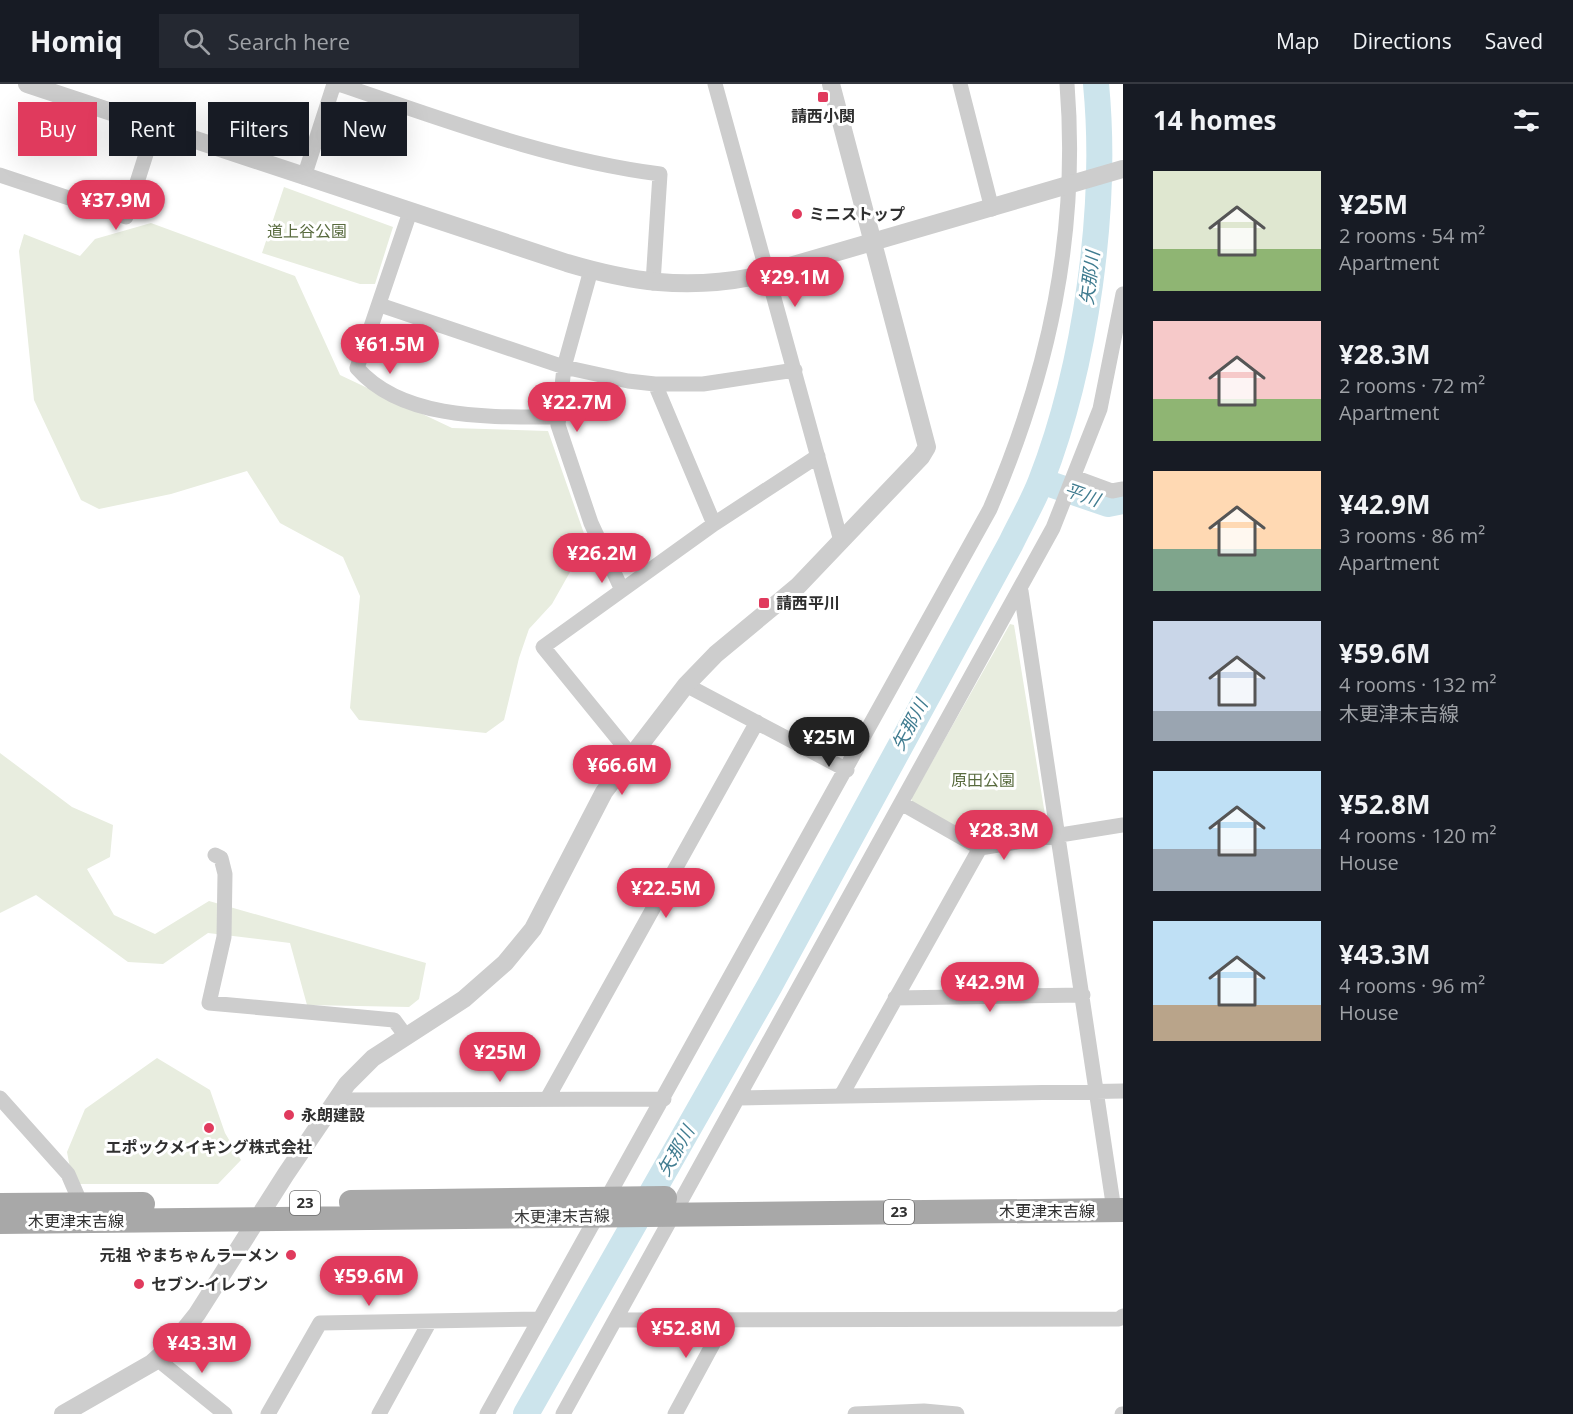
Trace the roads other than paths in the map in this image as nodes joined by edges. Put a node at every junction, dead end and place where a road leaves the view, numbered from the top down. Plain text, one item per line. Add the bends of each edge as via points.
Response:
1 (27, 84) edge
2 (336, 84) edge
3 (715, 84) edge
4 (831, 84) edge
5 (960, 84) edge
6 (1067, 84) edge
7 (109, 111) edge
8 (196, 140) edge
9 (145, 156) edge
10 (1123, 169) edge
11 (0, 175) edge
12 (304, 177) junction
13 (1069, 184) junction
14 (992, 209) junction
15 (410, 212) junction
16 (873, 243) junction
17 (591, 270) junction
18 (768, 272) junction
19 (653, 284) junction
20 (1123, 294) edge
21 (380, 305) junction
22 (1117, 365) edge
23 (564, 367) junction
24 (795, 370) junction
25 (655, 384) junction
26 (558, 417) junction
27 (818, 456) junction
28 (1071, 485) junction
29 (1123, 489) edge
30 (714, 524) junction
31 (841, 541) junction
32 (622, 590) junction
33 (1021, 591) junction
34 (686, 685) junction
35 (757, 722) junction
36 (631, 755) junction
37 (847, 770) junction
38 (902, 803) junction
39 (1123, 825) edge
40 (1059, 835) junction
41 (980, 848) junction
42 (215, 855) dead end
43 (1083, 995) junction
44 (896, 999) junction
45 (405, 1035) junction
46 (1098, 1091) junction
47 (1123, 1091) edge
48 (841, 1096) junction
49 (0, 1098) edge
50 (739, 1098) junction
51 (547, 1099) junction
52 (664, 1099) junction
53 (335, 1100) junction
54 (1118, 1203) edge
55 (81, 1204) junction
56 (0, 1205) edge
57 (679, 1206) junction
58 (604, 1207) junction
59 (262, 1212) junction
60 (0, 1222) edge
61 (1123, 1316) edge
62 (540, 1319) junction
63 (615, 1320) junction
64 (726, 1320) junction
65 (429, 1323) junction
66 (157, 1359) junction
67 (63, 1414) edge
68 (225, 1414) edge
69 (268, 1414) edge
70 (379, 1414) edge
71 (487, 1414) edge
72 (563, 1414) edge
73 (675, 1414) edge
74 (855, 1414) edge
75 (957, 1414) edge

1 - 7 street
2 - 12 street
2 - 19 street via 541,152 660,174
3 - 18 street
4 - 16 street
5 - 14 street
6 - 13 street
8 - 12 street
9 - 11 street via 126,217
10 - 13 street
12 - 15 street
13 - 14 street
13 - 37 street via 1052,320 1018,441 990,509
14 - 16 street
15 - 17 street
15 - 21 street
16 - 18 street
16 - 31 street via 927,447
17 - 19 street
17 - 23 street
18 - 19 street via 726,282
18 - 24 street
20 - 22 street
21 - 23 street
21 - 26 street via 357,368 371,384 409,403 478,417
22 - 28 street
23 - 25 street
23 - 26 street
24 - 25 street via 702,384
24 - 27 street
25 - 30 street
26 - 32 street via 584,504
27 - 30 street
27 - 31 street
28 - 29 street
28 - 33 street
30 - 32 street
31 - 34 street via 798,586 716,654
32 - 36 street via 543,647
33 - 38 street
33 - 40 street
34 - 35 street
34 - 36 street
35 - 37 street
35 - 51 street
36 - 45 street via 604,792 525,941 464,999
37 - 52 street
38 - 41 street
38 - 50 street
39 - 40 street
40 - 41 street
40 - 43 street
41 - 44 street
42 - 45 street via 221,858 225,874 224,937 209,1004 394,1020
43 - 44 street
43 - 46 street
44 - 48 street
45 - 53 street via 362,1067
46 - 47 street
46 - 48 street
46 - 54 street
48 - 50 street
49 - 55 street via 68,1174
50 - 57 street
51 - 52 street
51 - 53 street
52 - 58 street
53 - 59 street
54 - 57 main road, 木更津末吉線 / 23
55 - 56 main road, 木更津末吉線 / 23
55 - 59 main road, 木更津末吉線 / 23
57 - 58 main road, 木更津末吉線 / 23
57 - 63 street
58 - 59 main road, 木更津末吉線 / 23
58 - 62 street
59 - 60 main road, 木更津末吉線 / 23
59 - 66 street via 197,1314
61 - 64 street
62 - 65 street
62 - 71 street
63 - 64 street
63 - 72 street
64 - 73 street
65 - 69 street via 320,1323
65 - 70 street
66 - 67 street
66 - 68 street
74 - 75 street

